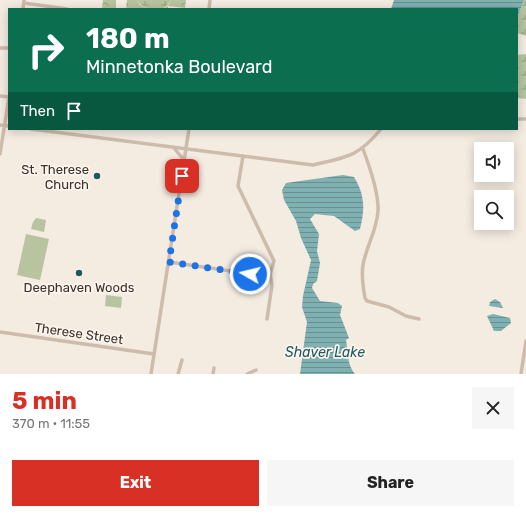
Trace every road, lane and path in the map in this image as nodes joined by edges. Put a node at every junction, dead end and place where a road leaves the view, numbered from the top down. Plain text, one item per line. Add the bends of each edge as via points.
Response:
1 (24, 2) edge
2 (61, 8) edge
3 (8, 112) edge
4 (0, 125) edge
5 (7, 126) edge
6 (39, 130) edge
7 (189, 130) edge
8 (380, 130) edge
9 (174, 148) junction
10 (187, 149) junction
11 (363, 149) junction
12 (0, 154) edge
13 (243, 156) junction
14 (185, 161) junction
15 (169, 262) junction
16 (270, 274) junction
17 (267, 318) dead end
18 (419, 319) dead end
19 (0, 332) edge
20 (526, 341) edge
21 (154, 354) junction
22 (182, 360) dead end
23 (214, 368) dead end
24 (256, 370) dead end
25 (151, 374) edge
26 (178, 374) edge
27 (213, 374) edge
28 (247, 374) edge
29 (521, 374) edge

1 - 2 street
3 - 5 street
4 - 5 street
5 - 12 street
6 - 9 street
7 - 10 street
8 - 11 street
9 - 10 street
9 - 14 street
10 - 13 street
10 - 14 street
11 - 13 street via 345,158 313,165
11 - 18 street via 378,211 363,264 365,298 367,301
13 - 16 street via 238,186 273,258
14 - 15 street
15 - 16 street via 264,276
15 - 21 street
16 - 17 street via 272,285
19 - 21 street, Therese Street
20 - 29 street
21 - 25 street
22 - 26 street
23 - 27 street
24 - 28 street

